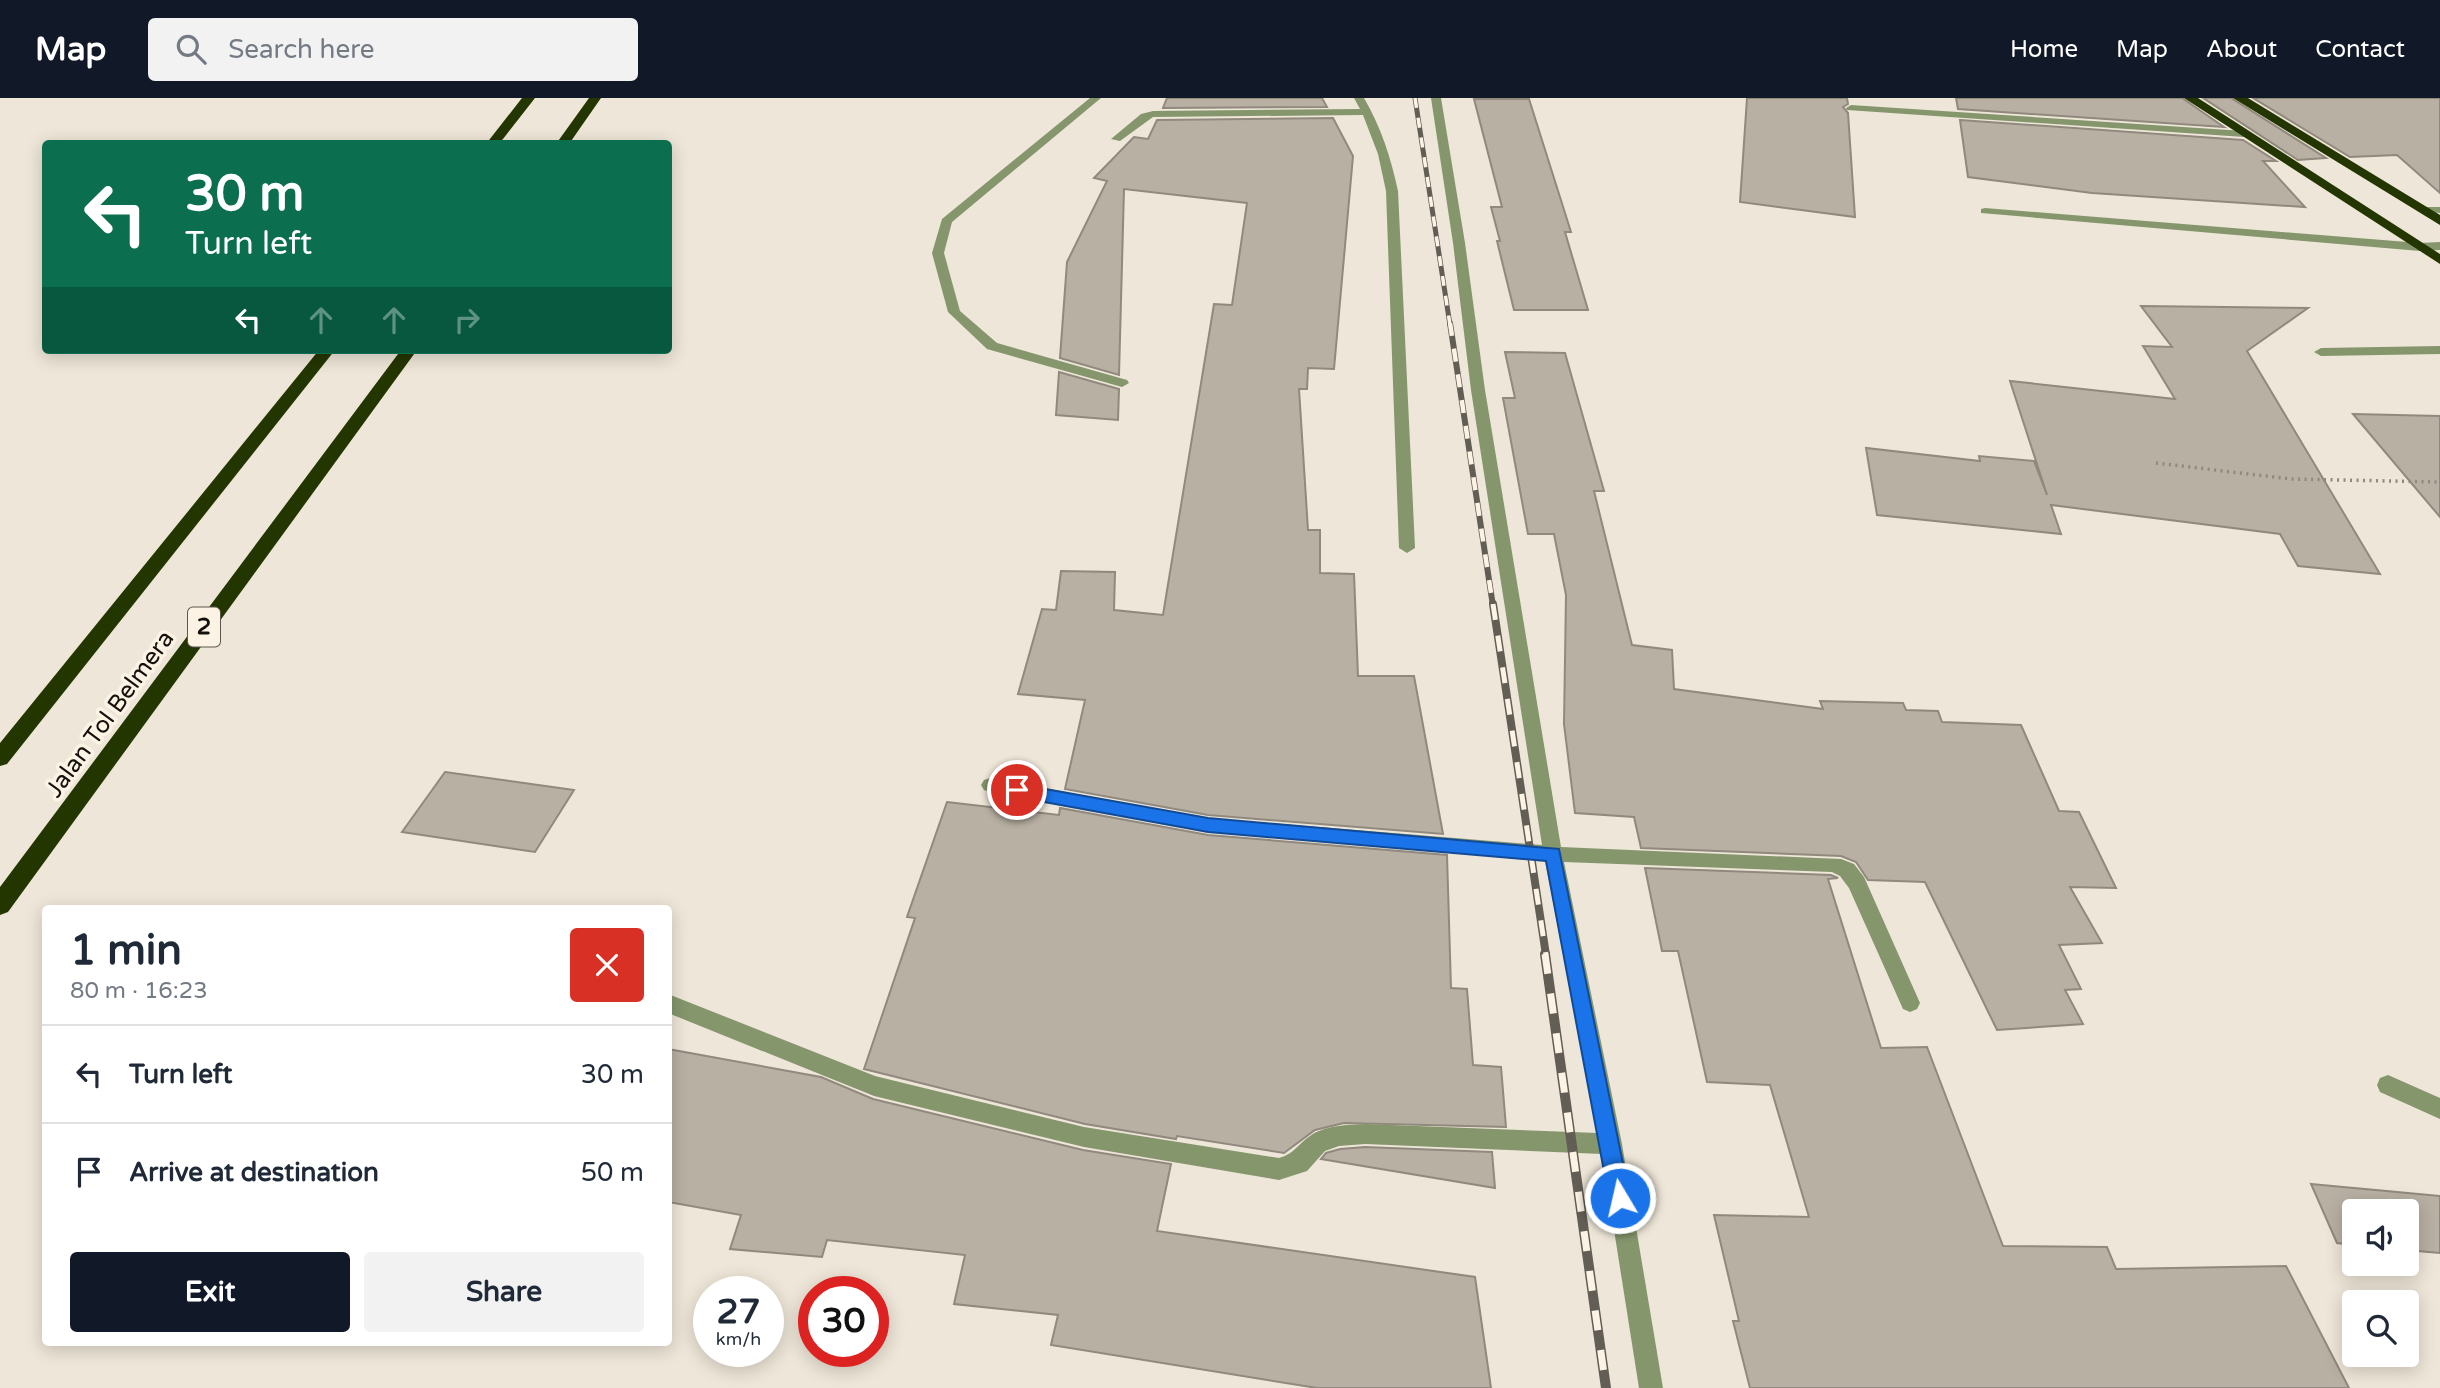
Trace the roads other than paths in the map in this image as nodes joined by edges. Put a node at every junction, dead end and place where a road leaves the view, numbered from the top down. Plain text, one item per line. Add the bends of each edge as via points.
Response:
1 (529, 98) edge
2 (595, 98) edge
3 (1096, 98) edge
4 (1359, 98) edge
5 (1436, 98) edge
6 (2190, 98) edge
7 (2239, 98) edge
8 (1851, 108) dead end
9 (1367, 112) junction
10 (2244, 134) junction
11 (1116, 139) dead end
12 (495, 140) edge
13 (565, 140) edge
14 (2422, 209) junction
15 (2440, 210) edge
16 (1985, 211) dead end
17 (2440, 221) edge
18 (2440, 246) edge
19 (2420, 247) junction
20 (2440, 260) edge
21 (2440, 350) edge
22 (2320, 352) dead end
23 (324, 354) edge
24 (406, 354) edge
25 (1122, 383) dead end
26 (1407, 548) dead end
27 (0, 758) edge
28 (990, 785) dead end
29 (1553, 854) junction
30 (0, 905) edge
31 (1910, 1003) dead end
32 (672, 1005) edge
33 (2388, 1085) dead end
34 (2440, 1110) edge
35 (1611, 1144) junction
36 (1651, 1388) edge

1 - 12 highway
2 - 13 highway
3 - 25 street via 946,220 938,253 954,312 992,346
4 - 9 street
5 - 29 street
6 - 10 highway
7 - 14 highway
8 - 10 street
9 - 11 street via 1153,114
9 - 26 street via 1387,162 1392,191
10 - 19 highway
14 - 15 street
14 - 17 highway
16 - 19 street
18 - 19 street
19 - 20 highway
21 - 22 street
23 - 27 highway
24 - 30 highway, Jalan Tol Belmera / 2
28 - 29 street via 1208,825
29 - 31 street via 1834,864 1847,870 1857,883
29 - 35 street
32 - 35 street via 874,1086 1084,1137 1279,1169 1299,1163 1318,1143 1365,1134
33 - 34 street
35 - 36 street

